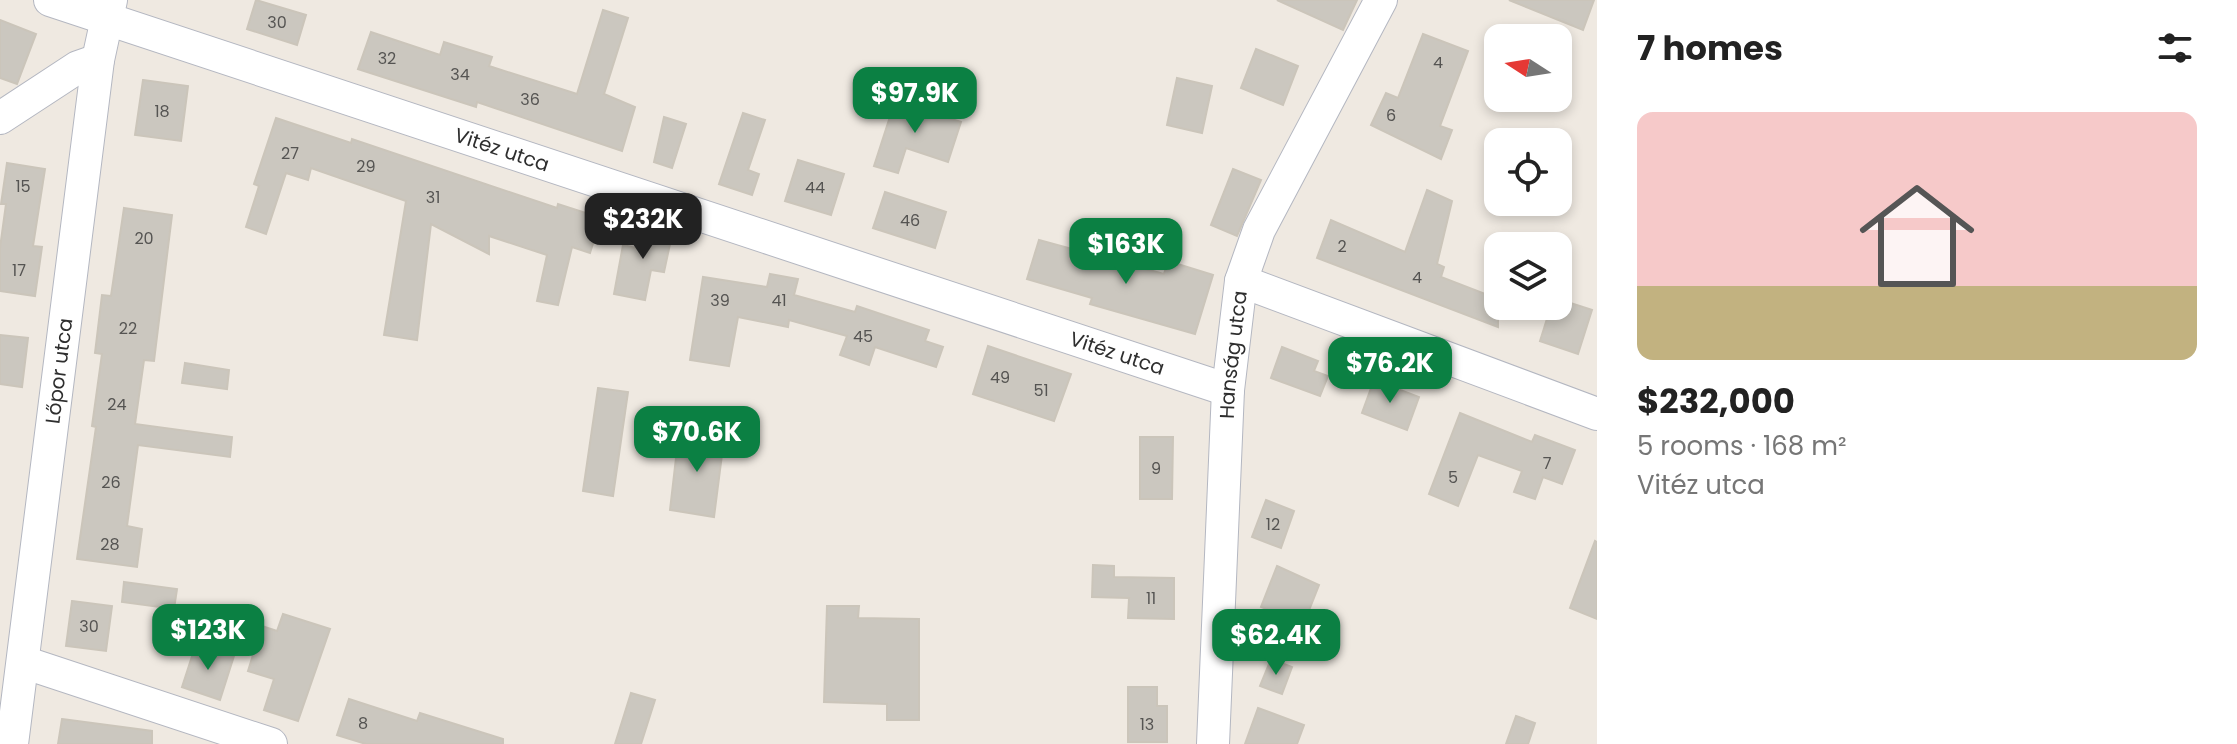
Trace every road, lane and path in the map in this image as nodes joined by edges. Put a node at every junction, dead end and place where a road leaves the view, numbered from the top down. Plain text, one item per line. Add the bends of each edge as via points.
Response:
1 (50, 0) edge
2 (1381, 0) edge
3 (108, 10) edge
4 (98, 60) junction
5 (0, 118) edge
6 (1241, 281) junction
7 (1228, 390) junction
8 (1597, 414) edge
9 (23, 662) junction
10 (12, 744) edge
11 (271, 744) edge
12 (1213, 744) edge

1 - 3 street, Vitéz utca
2 - 6 street, Hanság utca via 1259,230
3 - 4 street, Lőpor utca
3 - 7 street, Vitéz utca
4 - 5 street via 78,67
4 - 9 street, Lőpor utca
6 - 7 street, Hanság utca
6 - 8 street
7 - 12 street, Hanság utca
9 - 10 street, Lőpor utca
9 - 11 street

